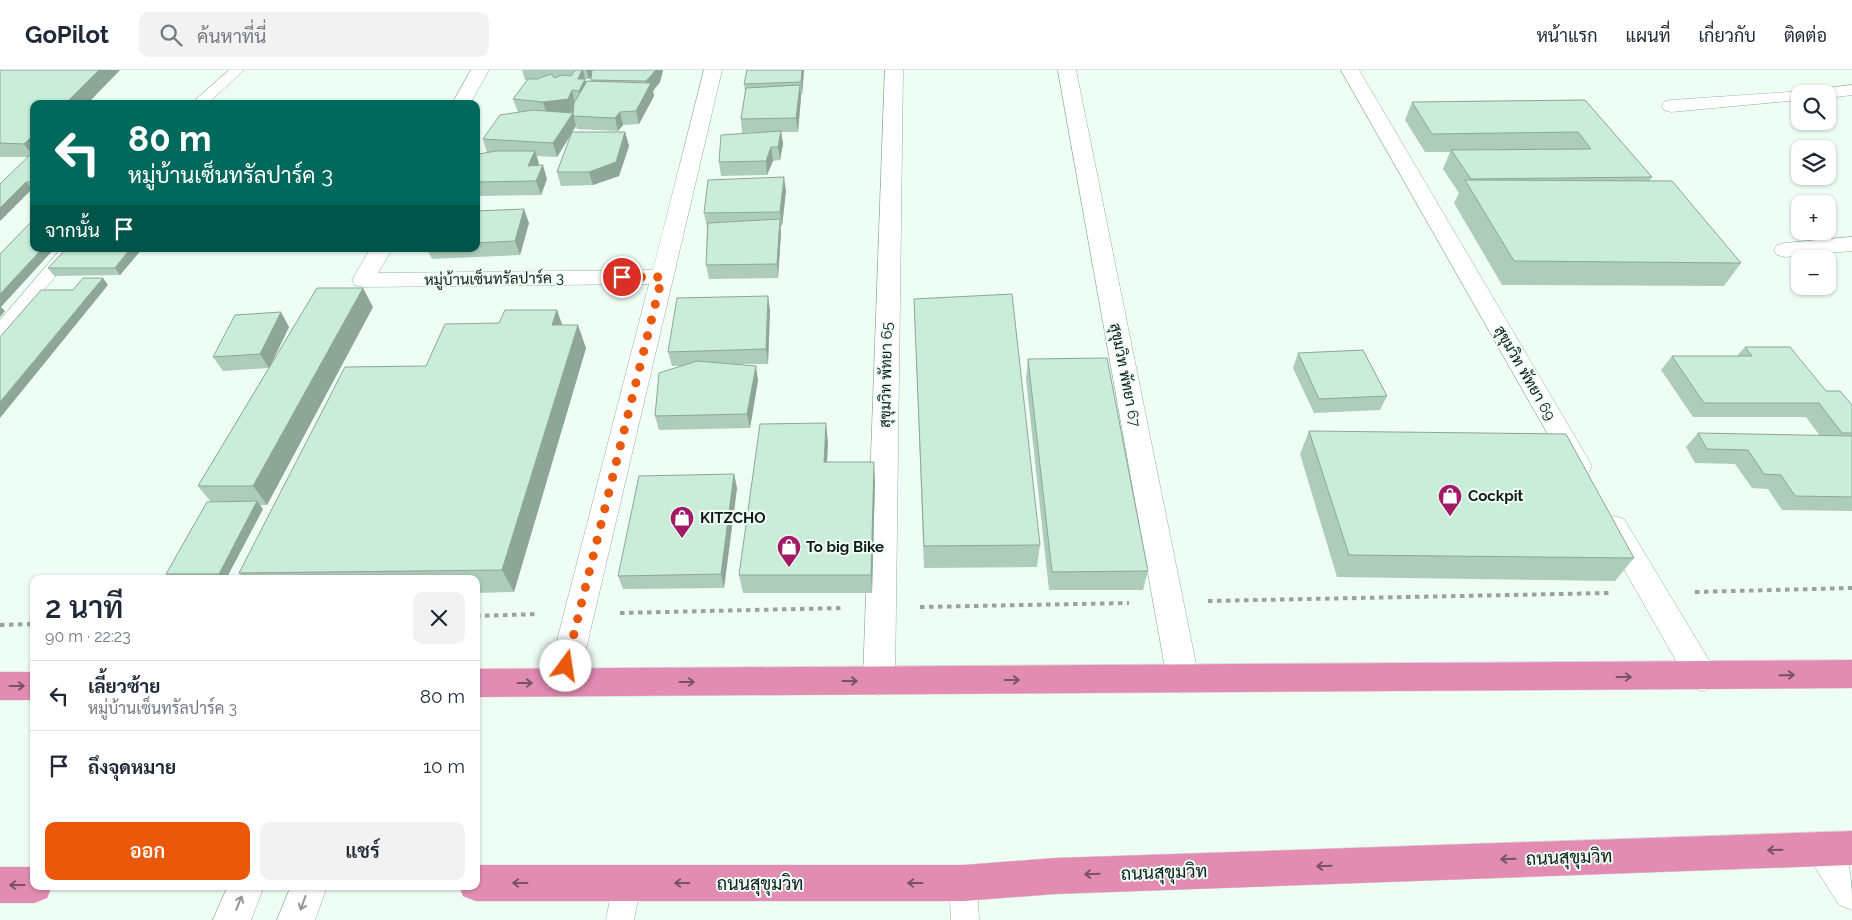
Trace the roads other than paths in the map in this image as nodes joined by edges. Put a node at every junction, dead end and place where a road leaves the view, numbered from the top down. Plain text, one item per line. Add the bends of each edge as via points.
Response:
1 (237, 70) edge
2 (480, 70) edge
3 (713, 70) edge
4 (894, 70) edge
5 (1067, 70) edge
6 (1350, 70) edge
7 (1852, 90) edge
8 (1836, 92) edge
9 (1791, 96) edge
10 (203, 100) edge
11 (464, 100) edge
12 (1671, 106) dead end
13 (1852, 244) edge
14 (1785, 250) dead end
15 (67, 252) edge
16 (379, 252) edge
17 (662, 277) junction
18 (0, 332) edge
19 (1588, 481) edge
20 (1603, 507) edge
21 (1852, 674) edge
22 (1702, 677) junction
23 (1183, 679) junction
24 (879, 681) junction
25 (480, 683) edge
26 (562, 683) junction
27 (0, 686) edge
28 (30, 686) edge
29 (1838, 848) edge
30 (480, 883) edge
31 (627, 883) junction
32 (963, 883) junction
33 (0, 885) edge
34 (30, 885) edge
35 (244, 890) edge
36 (307, 890) edge
37 (1852, 892) edge
38 (232, 920) edge
39 (296, 920) edge
40 (620, 920) edge
41 (965, 920) edge

1 - 10 lane
2 - 11 street
3 - 17 street
4 - 24 street, สุขุมวิท พัทยา 65
5 - 23 street, สุขุมวิท พัทยา 67
6 - 19 street, สุขุมวิท พัทยา 69
7 - 8 street
9 - 12 street
13 - 14 street
15 - 18 lane
16 - 17 street, หมู่บ้านเซ็นทรัลปาร์ค 3 via 363,280
17 - 26 street
20 - 22 street
22 -> 21 highway
23 -> 22 highway
24 -> 23 highway
26 -> 24 highway
25 -> 26 highway
27 -> 28 highway
29 -> 32 highway, ถนนสุขุมวิท via 1056,876
29 - 37 street
31 -> 30 highway, ถนนสุขุมวิท
32 -> 31 highway, ถนนสุขุมวิท
31 - 40 lane
32 - 41 lane
34 -> 33 highway
38 -> 35 street
36 -> 39 street

